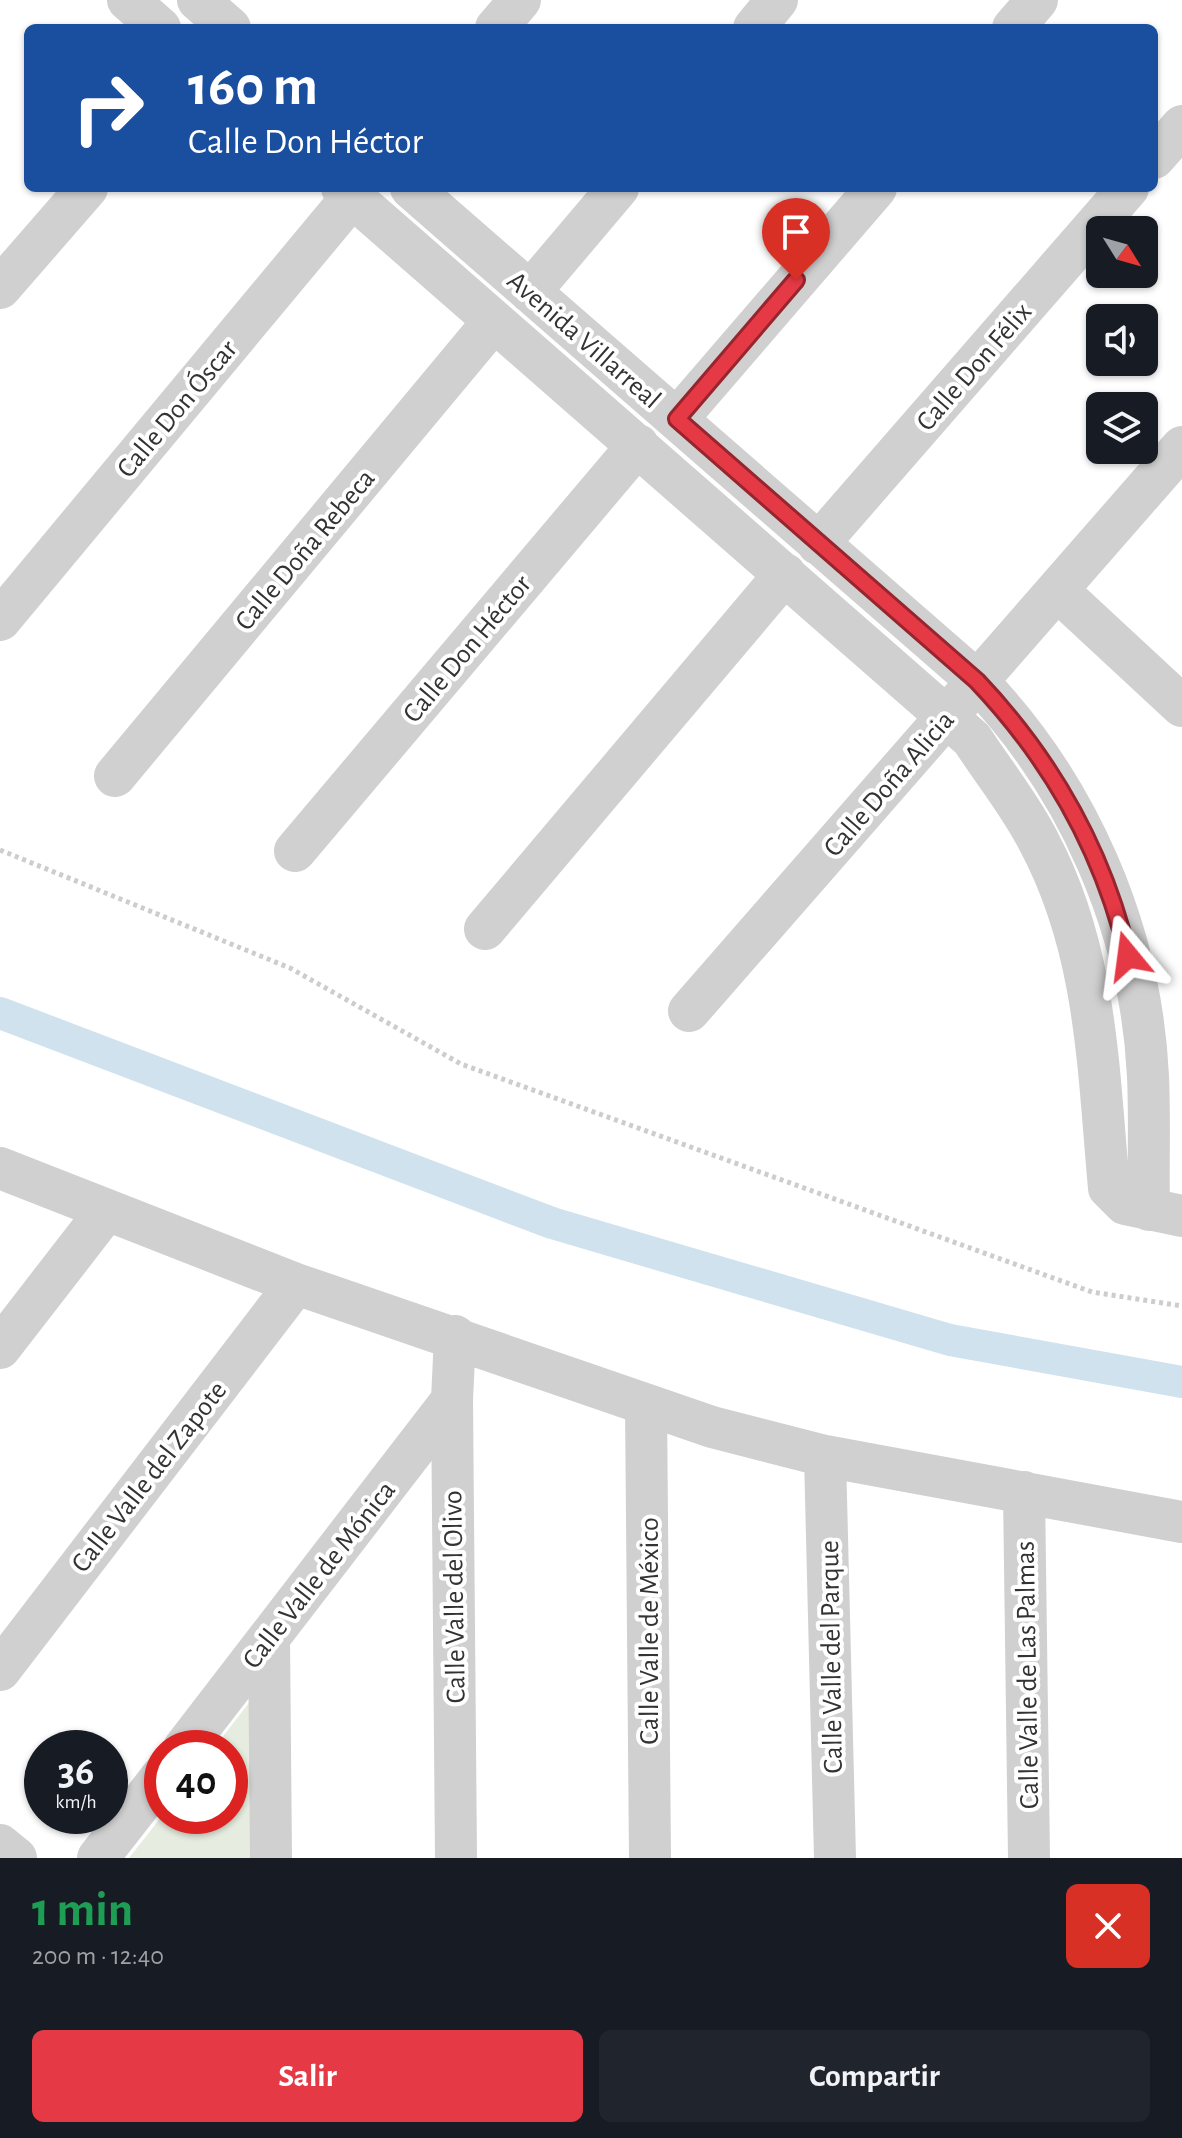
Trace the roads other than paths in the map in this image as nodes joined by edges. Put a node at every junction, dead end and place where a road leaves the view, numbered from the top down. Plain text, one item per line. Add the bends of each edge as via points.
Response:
1 (128, 0) edge
2 (520, 0) edge
3 (777, 0) edge
4 (1037, 0) edge
5 (155, 24) edge
6 (499, 24) edge
7 (757, 24) edge
8 (1016, 24) edge
9 (1182, 126) edge
10 (1158, 153) edge
11 (84, 192) edge
12 (347, 192) edge
13 (416, 192) edge
14 (615, 192) edge
15 (873, 192) edge
16 (1125, 192) edge
17 (0, 288) edge
18 (530, 292) junction
19 (493, 322) junction
20 (677, 419) junction
21 (638, 445) junction
22 (1182, 447) edge
23 (818, 544) junction
24 (785, 574) junction
25 (1057, 590) junction
26 (0, 620) edge
27 (977, 681) junction
28 (1182, 706) edge
29 (946, 716) junction
30 (115, 776) dead end
31 (295, 851) dead end
32 (485, 929) dead end
33 (689, 1011) dead end
34 (0, 1168) edge
35 (106, 1211) junction
36 (1165, 1213) edge
37 (296, 1284) junction
38 (455, 1336) junction
39 (0, 1348) edge
40 (452, 1400) junction
41 (646, 1405) junction
42 (825, 1456) junction
43 (1024, 1492) junction
44 (1182, 1522) edge
45 (269, 1638) junction
46 (0, 1670) edge
47 (198, 1730) edge
48 (144, 1799) edge
49 (0, 1845) edge
50 (16, 1858) edge
51 (98, 1858) edge
52 (271, 1858) edge
53 (456, 1858) edge
54 (650, 1858) edge
55 (835, 1858) edge
56 (1029, 1858) edge

1 - 5 street
2 - 6 street
3 - 7 street
4 - 8 street
9 - 10 street
11 - 17 street
12 - 19 street, Avenida Villarreal
12 - 26 street, Calle Don Óscar
13 - 18 street, Avenida Villarreal
14 - 18 street
15 - 20 street
16 - 23 street, Calle Don Félix
18 - 20 street, Avenida Villarreal
19 - 21 street, Avenida Villarreal
19 - 30 street, Calle Doña Rebeca
20 - 23 street, Avenida Villarreal
21 - 24 street, Avenida Villarreal
21 - 31 street, Calle Don Héctor
22 - 25 street, Calle Doña Alicia
23 - 27 street, Avenida Villarreal
24 - 29 street, Avenida Villarreal
24 - 32 street
25 - 27 street, Calle Doña Alicia
25 - 28 street
27 - 29 street, Calle Doña Alicia
27 - 36 street, Avenida Villarreal via 1038,752 1085,829 1122,929 1148,1074
29 - 33 street, Calle Doña Alicia
29 - 36 street, Avenida Villarreal via 972,739 1039,841 1071,918 1090,983 1109,1188 1125,1204
34 - 35 street
35 - 37 street
35 - 39 street
37 - 38 street
37 - 46 street, Calle Valle del Zapote
38 - 40 street, Calle Valle del Olivo
38 - 41 street
40 - 45 street, Calle Valle de Mónica
40 - 53 street, Calle Valle del Olivo
41 - 42 street
41 - 54 street, Calle Valle de México
42 - 43 street
42 - 55 street, Calle Valle del Parque
43 - 44 street
43 - 56 street, Calle Valle de Las Palmas
45 - 47 street, Calle Valle de Mónica
45 - 52 street
48 - 51 street
49 - 50 street

